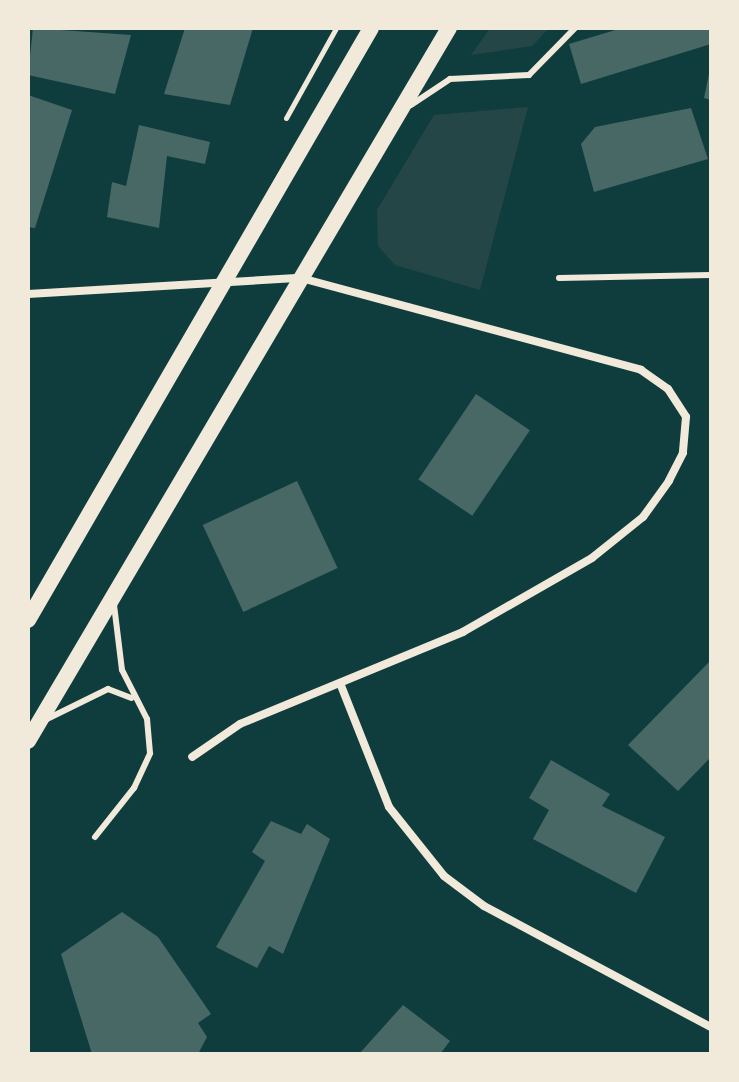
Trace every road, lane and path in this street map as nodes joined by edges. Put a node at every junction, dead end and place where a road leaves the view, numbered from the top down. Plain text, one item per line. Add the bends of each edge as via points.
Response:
1 (336, 28) edge
2 (371, 28) edge
3 (449, 28) edge
4 (575, 28) edge
5 (383, 133) junction
6 (277, 134) dead end
7 (711, 275) edge
8 (301, 278) junction
9 (559, 278) dead end
10 (225, 287) junction
11 (28, 294) edge
12 (113, 594) junction
13 (28, 620) edge
14 (340, 683) junction
15 (131, 698) junction
16 (37, 726) junction
17 (28, 741) edge
18 (192, 757) dead end
19 (95, 837) dead end
20 (711, 1027) edge

1 - 6 path
2 - 10 main road
3 - 5 main road
4 - 5 lane via 529,75 450,79 428,88
5 - 8 main road
7 - 9 lane
8 - 10 street
8 - 12 main road
8 - 14 street via 641,370 668,389 686,417 683,453 669,481 643,517 592,558 463,632
10 - 11 street
10 - 13 main road
12 - 15 lane via 115,637
12 - 16 main road
14 - 18 street via 240,724
14 - 20 street via 389,807 444,876 484,906
15 - 16 lane via 108,689
15 - 19 lane via 147,719 150,753 134,788
16 - 17 main road

